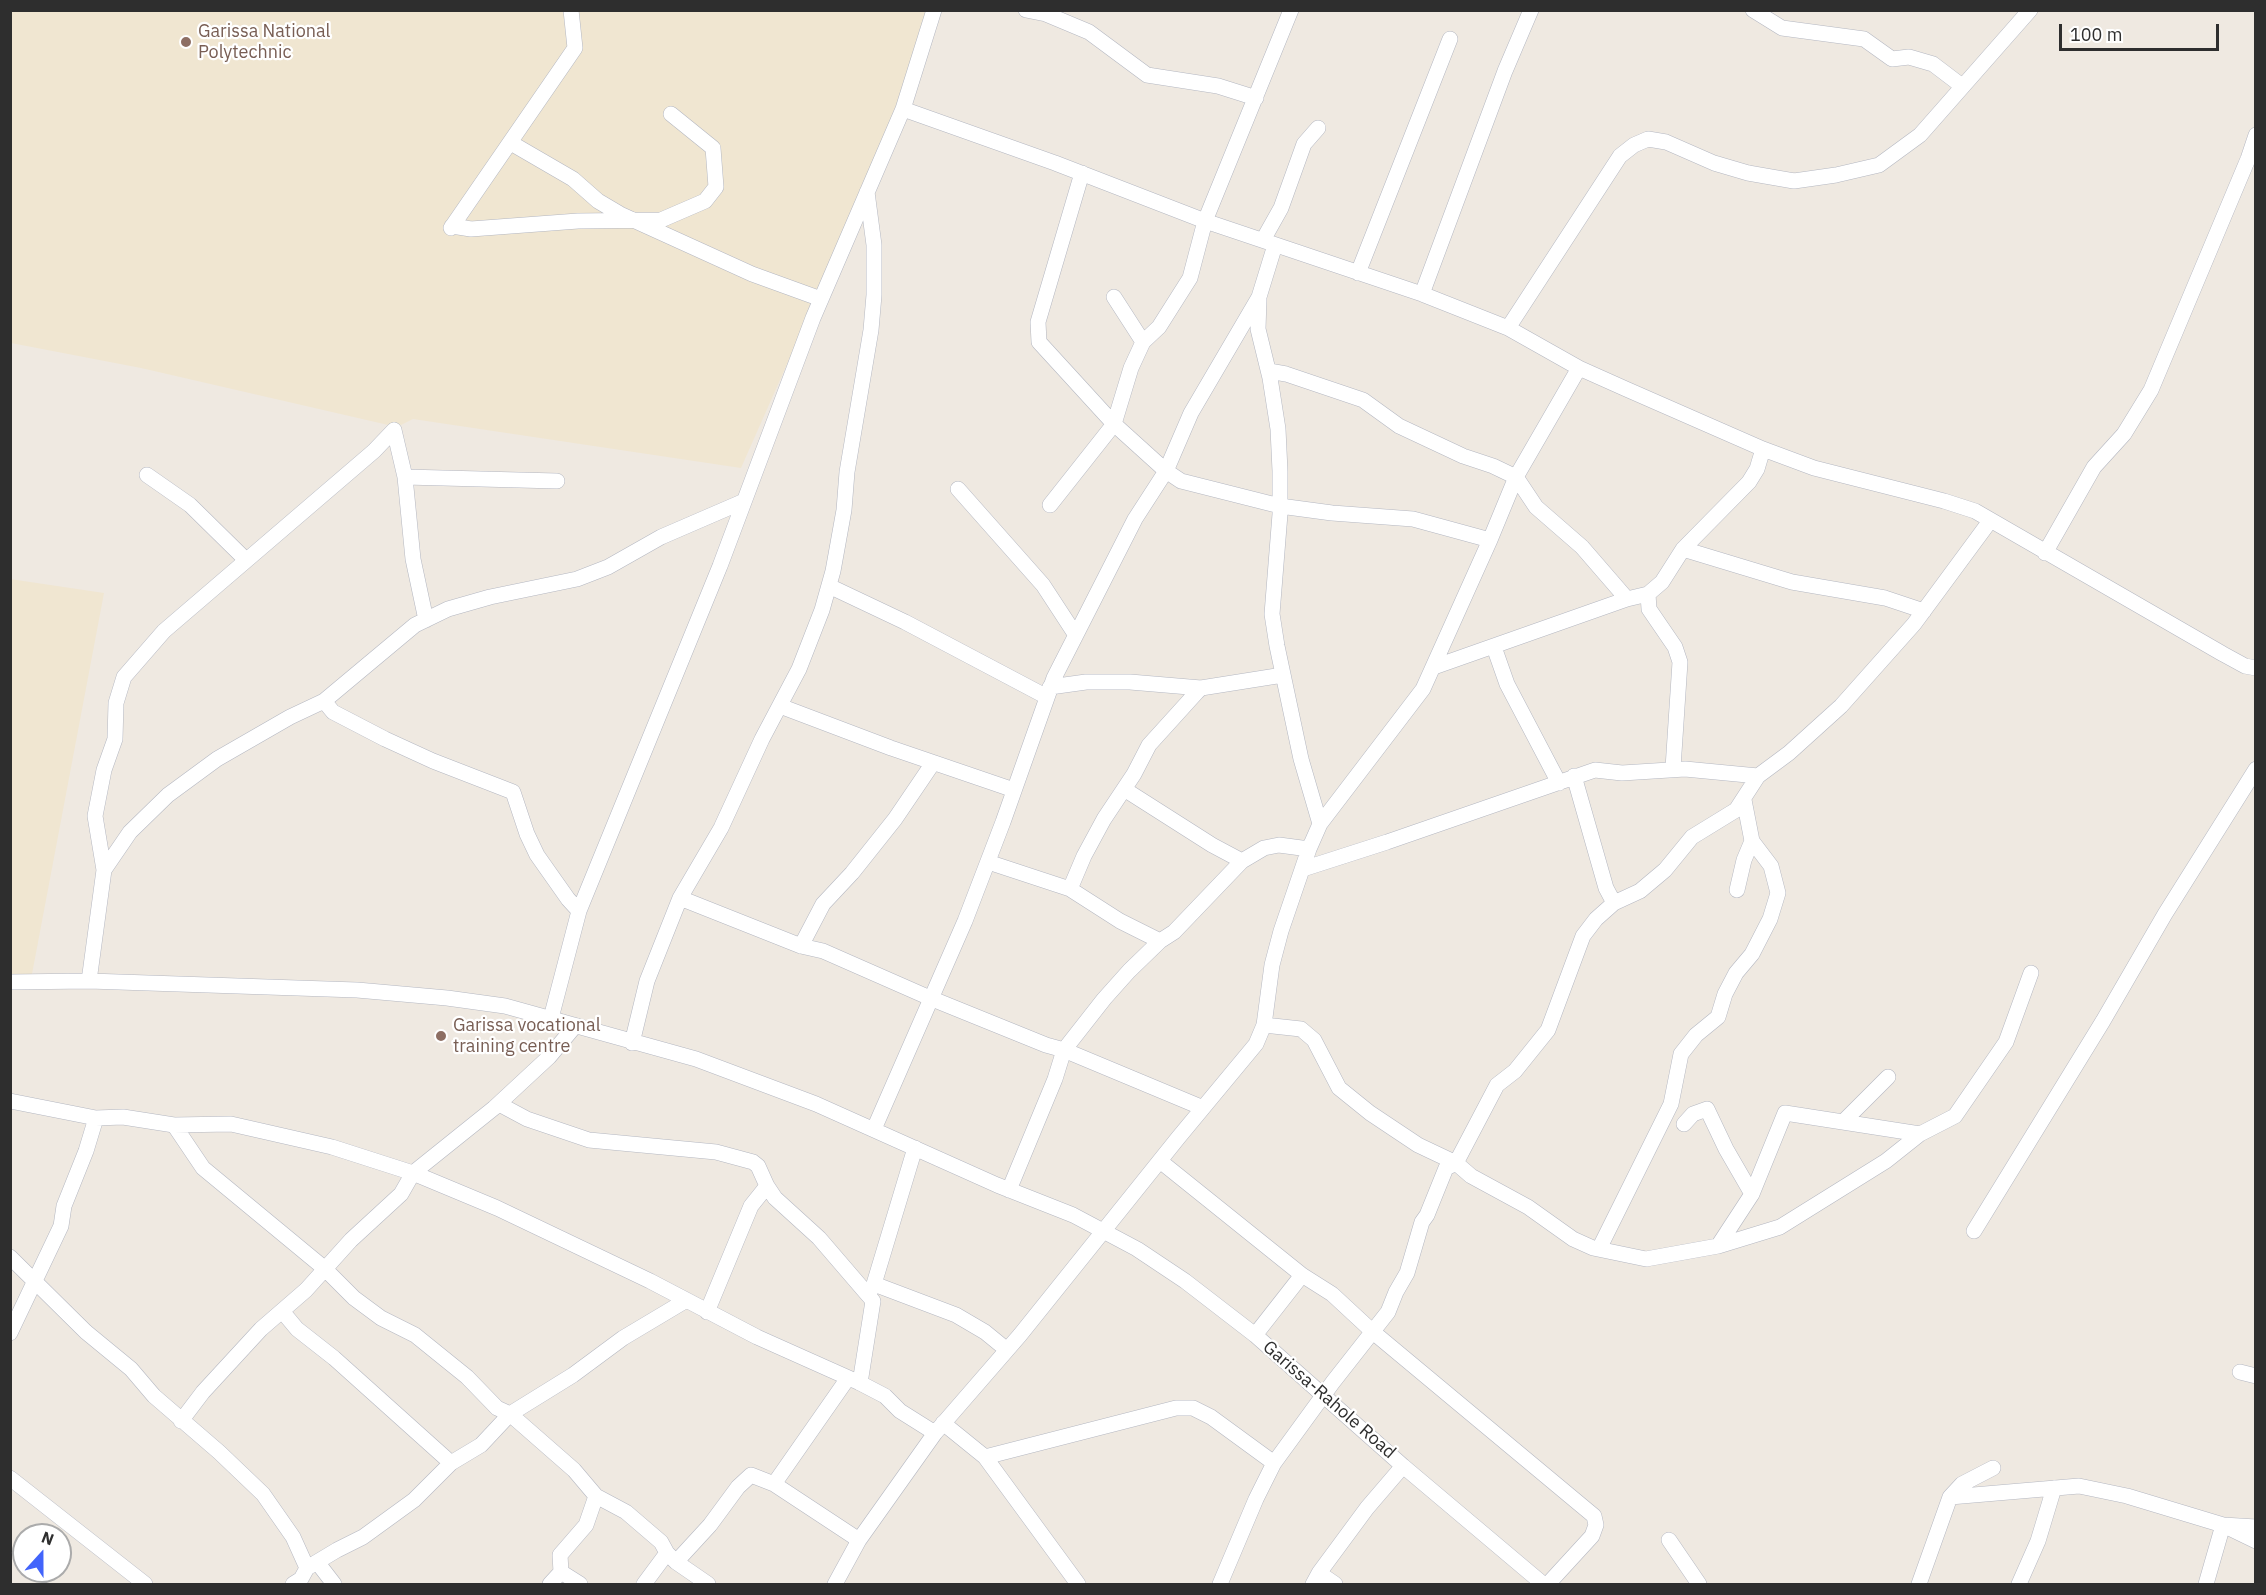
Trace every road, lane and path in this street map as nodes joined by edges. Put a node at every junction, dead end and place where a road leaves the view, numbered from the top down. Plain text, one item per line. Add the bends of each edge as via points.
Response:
1 (571, 10) edge
2 (934, 10) edge
3 (1026, 10) edge
4 (1291, 10) edge
5 (1531, 10) edge
6 (1753, 10) edge
7 (2030, 10) edge
8 (1450, 39) dead end
9 (1962, 86) junction
10 (1256, 98) junction
11 (903, 109) junction
12 (671, 114) dead end
13 (1318, 128) dead end
14 (2256, 135) edge
15 (511, 143) junction
16 (1082, 173) junction
17 (867, 189) junction
18 (633, 220) junction
19 (1205, 221) junction
20 (1269, 242) junction
21 (1358, 273) junction
22 (1422, 294) junction
23 (1114, 297) dead end
24 (1259, 297) junction
25 (821, 299) junction
26 (1508, 328) junction
27 (1143, 342) junction
28 (1579, 368) junction
29 (1269, 371) junction
30 (1114, 424) junction
31 (1763, 449) junction
32 (1166, 471) junction
33 (147, 475) dead end
34 (405, 477) junction
35 (1516, 477) junction
36 (557, 481) dead end
37 (958, 489) dead end
38 (742, 502) junction
39 (1050, 505) dead end
40 (1280, 506) junction
41 (1990, 520) junction
42 (1490, 540) junction
43 (1683, 549) junction
44 (2045, 553) junction
45 (246, 560) junction
46 (829, 586) junction
47 (1648, 594) junction
48 (1627, 599) junction
49 (1924, 611) junction
50 (426, 620) junction
51 (1075, 634) junction
52 (1494, 647) junction
53 (1434, 667) junction
54 (2256, 668) edge
55 (1283, 675) junction
56 (1201, 688) junction
57 (1048, 692) junction
58 (324, 701) junction
59 (780, 706) junction
60 (933, 763) junction
61 (1673, 768) junction
62 (2256, 769) edge
63 (1574, 776) junction
64 (1758, 776) junction
65 (1559, 783) junction
66 (1124, 789) junction
67 (1014, 790) junction
68 (1744, 800) junction
69 (1320, 824) junction
70 (1752, 841) junction
71 (1309, 849) junction
72 (1242, 861) junction
73 (988, 862) junction
74 (1303, 869) junction
75 (104, 870) junction
76 (1070, 889) junction
77 (1737, 890) dead end
78 (680, 898) junction
79 (1614, 903) junction
80 (579, 911) junction
81 (1160, 941) junction
82 (801, 946) junction
83 (2031, 973) dead end
84 (89, 981) junction
85 (10, 982) edge
86 (930, 998) junction
87 (551, 1018) junction
88 (1264, 1025) junction
89 (575, 1026) junction
90 (632, 1043) junction
91 (1064, 1050) junction
92 (1888, 1077) dead end
93 (10, 1101) edge
94 (499, 1104) junction
95 (1203, 1108) junction
96 (96, 1118) junction
97 (1843, 1122) junction
98 (1684, 1124) dead end
99 (174, 1125) junction
100 (874, 1129) junction
101 (1920, 1134) junction
102 (915, 1148) junction
103 (1160, 1161) junction
104 (1455, 1163) junction
105 (413, 1173) junction
106 (767, 1186) junction
107 (1009, 1190) junction
108 (1752, 1194) junction
109 (1105, 1231) junction
110 (1974, 1232) dead end
111 (1719, 1246) junction
112 (1599, 1250) junction
113 (10, 1257) edge
114 (324, 1268) junction
115 (1302, 1275) junction
116 (36, 1281) junction
117 (871, 1290) junction
118 (686, 1301) junction
119 (282, 1311) junction
120 (707, 1312) junction
121 (1373, 1332) junction
122 (10, 1334) edge
123 (1255, 1335) junction
124 (1007, 1350) junction
125 (2240, 1372) dead end
126 (2256, 1376) edge
127 (854, 1381) junction
128 (1323, 1395) junction
129 (510, 1414) junction
130 (181, 1420) junction
131 (939, 1428) junction
132 (985, 1457) junction
133 (452, 1463) junction
134 (1274, 1463) junction
135 (1403, 1466) junction
136 (1993, 1468) dead end
137 (10, 1478) edge
138 (774, 1484) junction
139 (2054, 1488) junction
140 (596, 1496) junction
141 (1950, 1497) junction
142 (2223, 1525) junction
143 (2256, 1527) edge
144 (859, 1540) junction
145 (1669, 1540) dead end
146 (2256, 1541) edge
147 (671, 1558) junction
148 (312, 1565) junction
149 (561, 1572) junction
150 (1316, 1579) edge
151 (145, 1584) edge
152 (293, 1584) edge
153 (334, 1584) edge
154 (549, 1584) edge
155 (580, 1584) edge
156 (644, 1584) edge
157 (708, 1584) edge
158 (835, 1584) edge
159 (1077, 1584) edge
160 (1220, 1584) edge
161 (1335, 1584) edge
162 (1543, 1584) edge
163 (1548, 1584) edge
164 (1699, 1584) edge
165 (1919, 1584) edge
166 (2019, 1584) edge
167 (2206, 1584) edge

1 - 15 street via 574,48
2 - 11 street
3 - 10 street via 1089,32 1147,75 1218,86
4 - 10 street
5 - 22 street
6 - 9 street via 1782,28 1864,39 1892,59 1909,57 1933,64
7 - 9 street
8 - 21 street
9 - 26 street via 1901,151 1879,165 1836,175 1794,181 1714,163 1666,142 1648,139 1634,145 1620,156
10 - 19 street
11 - 16 street
11 - 17 street
12 - 18 street via 713,148 716,187 705,201 661,220
13 - 20 street via 1304,144
14 - 44 street via 2151,390 2124,434 2094,467
15 - 18 street
15 - 18 street via 451,227
16 - 19 street
16 - 30 street via 1038,322 1039,342
17 - 25 street
17 - 46 street via 874,245 872,330 847,472 839,545
18 - 25 street
19 - 20 street
19 - 27 street via 1190,278 1159,327
20 - 21 street
20 - 24 street
21 - 22 street
22 - 26 street
23 - 27 street
24 - 29 street via 1258,329
24 - 32 street via 1191,412
25 - 38 street
26 - 28 street
27 - 30 street
28 - 31 street
28 - 35 street
29 - 35 street via 1363,400 1399,426
29 - 40 street via 1278,429
30 - 32 street
30 - 39 street
31 - 41 street via 1814,468 1944,501
31 - 43 street via 1749,482
32 - 40 street via 1181,481
32 - 51 street via 1134,519
33 - 45 street via 190,505
34 - 36 street
34 - 45 street via 394,430
34 - 50 street via 413,559
35 - 42 street
35 - 48 street via 1536,507 1582,547
37 - 51 street via 1043,585
38 - 50 street via 577,579 480,600
38 - 80 street via 720,566
40 - 42 street via 1413,519
40 - 55 street via 1272,614
41 - 44 street
41 - 49 street
42 - 53 street
43 - 47 street via 1662,582
43 - 49 street via 1792,582 1885,598
44 - 54 street via 2245,666
45 - 75 street via 164,631 124,677 116,703 116,740 104,771 95,816
46 - 57 street
46 - 59 street via 799,669
47 - 48 street
47 - 61 street via 1649,609 1675,647 1680,662
48 - 52 street
49 - 64 street via 1841,706
50 - 58 street
51 - 57 street
52 - 53 street
52 - 65 street via 1507,684
53 - 69 street via 1423,689
55 - 56 street
55 - 69 street
56 - 57 street via 1086,682
56 - 66 street via 1163,726
57 - 67 street
58 - 75 street via 217,759 168,795 130,832
58 - 80 street via 333,712 385,739 513,792 537,855
59 - 60 street
59 - 78 street via 721,828
60 - 67 street
60 - 82 street via 895,819 823,904
61 - 63 street via 1622,773 1595,770
61 - 64 street
62 - 110 street
63 - 65 street
63 - 79 street via 1606,888
64 - 68 street
65 - 74 street
66 - 72 street
66 - 76 street via 1084,856
67 - 73 street
68 - 70 street
68 - 79 street via 1736,810 1692,837 1665,870 1640,891
69 - 71 street
70 - 77 street
70 - 112 street via 1771,866 1779,893 1770,919 1752,954 1736,973 1718,1017 1681,1054 1671,1104
71 - 72 street via 1278,845
71 - 74 street
72 - 81 street via 1174,932
73 - 76 street
73 - 86 street
74 - 88 street via 1272,965
75 - 84 street
76 - 81 street
78 - 82 street
78 - 90 street via 647,981
79 - 104 street via 1583,936 1548,1030 1515,1071 1497,1085
80 - 87 street
81 - 91 street via 1129,971
82 - 86 street via 823,951
83 - 101 street via 2006,1042 1955,1116
84 - 85 street, Garissa-Rahole Road
84 - 87 street, Garissa-Rahole Road via 357,990 447,998
86 - 91 street
86 - 100 street
87 - 89 street, Garissa-Rahole Road
88 - 95 street via 1256,1044
88 - 104 street via 1301,1029 1314,1040 1339,1088 1418,1145
89 - 90 street, Garissa-Rahole Road
89 - 94 street via 549,1057
90 - 100 street, Garissa-Rahole Road via 696,1059
91 - 95 street
91 - 107 street
92 - 97 street
93 - 96 street
94 - 105 street
94 - 106 street via 527,1119 589,1140 716,1152 745,1159 758,1166
95 - 103 street
96 - 99 street via 123,1117
96 - 116 street via 64,1206 61,1227
97 - 101 street
97 - 108 street via 1785,1113
98 - 108 street via 1693,1114 1707,1108
99 - 105 street via 231,1124 273,1132
99 - 114 street via 203,1168
100 - 102 street, Garissa-Rahole Road
101 - 111 street via 1886,1161 1780,1227
102 - 107 street, Garissa-Rahole Road
102 - 117 street
103 - 109 street
103 - 115 street
104 - 112 street via 1573,1239
104 - 121 street via 1446,1168 1422,1222 1407,1273 1388,1312
105 - 114 street via 401,1194
105 - 118 street via 497,1208
106 - 117 street
106 - 120 street via 751,1206
107 - 109 street, Garissa-Rahole Road
108 - 111 street
109 - 123 street, Garissa-Rahole Road via 1185,1281
109 - 124 street
111 - 112 street via 1646,1258
113 - 116 street
114 - 119 street
114 - 129 street via 354,1298 381,1318 415,1335 467,1377 497,1408
115 - 121 street via 1332,1294
115 - 123 street
116 - 122 street
116 - 130 street
117 - 124 street via 956,1315
117 - 127 street via 873,1301
118 - 120 street
118 - 129 street
119 - 130 street via 261,1329
119 - 133 street via 297,1329
120 - 127 street
121 - 128 street
121 - 163 street via 1594,1516 1592,1536
123 - 128 street, Garissa-Rahole Road
124 - 131 street
125 - 126 street
127 - 131 street via 885,1396 900,1411
127 - 138 street
128 - 134 street
128 - 135 street, Garissa-Rahole Road
129 - 133 street via 481,1444
129 - 140 street via 574,1470
130 - 148 street via 263,1494
131 - 132 street
131 - 144 street
132 - 134 street via 1176,1408 1193,1408
132 - 159 street
133 - 148 street via 414,1500
134 - 160 street
135 - 150 street
135 - 162 street, Garissa-Rahole Road
136 - 141 street via 1962,1484
137 - 151 street
138 - 144 street
138 - 147 street via 751,1475 710,1525
139 - 141 street
139 - 142 street via 2079,1486 2118,1494
139 - 166 street via 2038,1541
140 - 147 street via 626,1512 661,1542
140 - 149 street via 586,1525 560,1555
141 - 165 street
142 - 143 street
142 - 146 street
142 - 167 street
144 - 158 street
145 - 164 street
147 - 156 street
147 - 157 street
148 - 152 street
148 - 153 street
149 - 154 street
149 - 155 street
150 - 161 street

